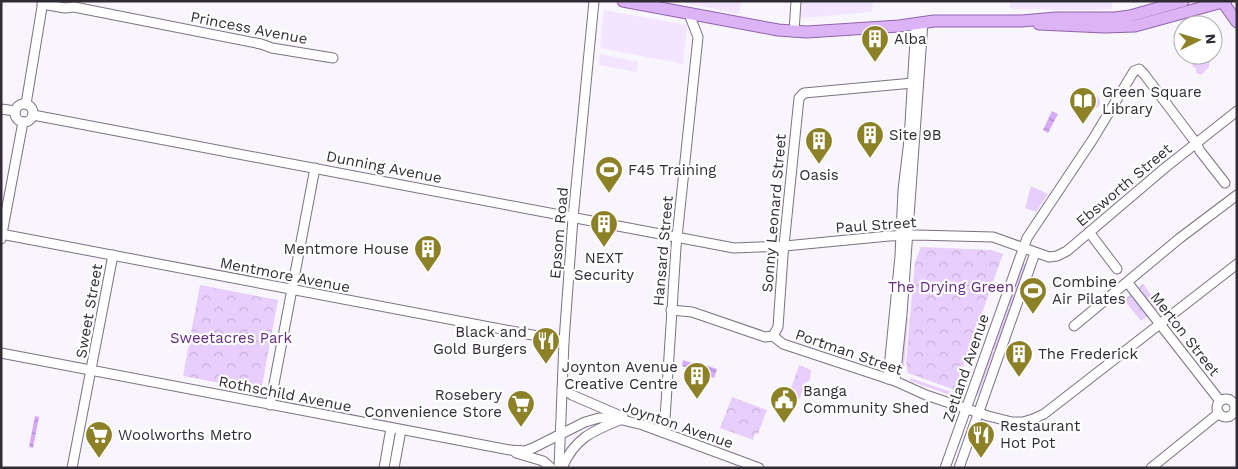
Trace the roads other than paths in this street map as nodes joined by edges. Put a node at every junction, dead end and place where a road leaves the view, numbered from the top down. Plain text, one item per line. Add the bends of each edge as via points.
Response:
1 (594, 1) edge
2 (623, 1) edge
3 (796, 1) edge
4 (1183, 1) edge
5 (42, 2) edge
6 (1224, 2) edge
7 (689, 14) junction
8 (1022, 20) junction
9 (1237, 22) edge
10 (920, 23) junction
11 (794, 32) junction
12 (333, 58) dead end
13 (913, 83) junction
14 (26, 104) junction
15 (1, 109) edge
16 (15, 111) junction
17 (1237, 112) edge
18 (33, 115) junction
19 (23, 122) junction
20 (1196, 143) junction
21 (315, 168) junction
22 (1225, 183) dead end
23 (1237, 195) edge
24 (573, 218) junction
25 (1088, 232) junction
26 (2, 235) edge
27 (904, 235) junction
28 (677, 237) junction
29 (785, 246) junction
30 (730, 247) joint
31 (1023, 248) junction
32 (1035, 253) junction
33 (113, 255) junction
34 (1237, 264) edge
35 (1117, 268) dead end
36 (1128, 282) junction
37 (292, 290) junction
38 (671, 310) junction
39 (1161, 324) junction
40 (1074, 326) dead end
41 (773, 336) junction
42 (564, 341) junction
43 (1, 353) edge
44 (92, 371) junction
45 (891, 380) junction
46 (562, 389) junction
47 (1220, 401) junction
48 (1235, 402) edge
49 (270, 405) junction
50 (966, 409) junction
51 (979, 413) junction
52 (1220, 413) junction
53 (1234, 418) edge
54 (623, 419) junction
55 (636, 423) junction
56 (392, 428) junction
57 (401, 430) junction
58 (662, 432) junction
59 (560, 434) junction
60 (504, 449) junction
61 (72, 468) edge
62 (384, 468) edge
63 (394, 468) edge
64 (551, 468) edge
65 (560, 468) edge
66 (759, 468) edge
67 (944, 468) edge
68 (959, 468) edge
69 (1151, 468) edge

1 - 24 street, Epsom Road
2 - 7 main road
3 - 11 street
4 - 8 main road via 1127,17
5 - 12 street, Princess Avenue
5 - 14 street
6 - 8 main road via 1128,27 1053,26
6 - 9 main road
7 - 11 main road
7 - 28 street, Hansard Street via 698,37
8 - 10 main road
10 - 11 main road
10 - 13 street
10 - 27 street
13 - 27 street via 903,190
13 - 29 street, Sonny Leonard Street via 804,93 800,96
14 - 16 street via 18,106
14 - 18 street via 32,108
15 - 16 street
16 - 19 street
17 - 20 street, Ebsworth Street
18 - 19 street via 31,120
18 - 21 street, Dunning Avenue
19 - 26 street
20 - 22 street
20 - 25 street, Ebsworth Street
20 - 31 street, Zetland Avenue via 1144,74 1139,69 1132,73
21 - 24 street, Dunning Avenue
21 - 37 street
23 - 36 street
24 - 28 street, Dunning Avenue
24 - 42 street, Epsom Road
25 - 32 street, Ebsworth Street via 1057,256
25 - 35 street
26 - 33 street, Mentmore Avenue
27 - 29 street, Paul Street
27 - 31 street, Paul Street via 993,237
27 - 45 street
28 - 30 street, Dunning Avenue
28 - 38 street, Hansard Street
29 - 30 street, Paul Street
29 - 41 street, Sonny Leonard Street via 778,326
31 - 32 street, Ebsworth Street
31 - 50 street, Zetland Avenue
32 - 51 street, Zetland Avenue
33 - 37 street, Mentmore Avenue
33 - 44 street, Sweet Street
34 - 39 street, Portman Street
36 - 39 street, Merton Street
36 - 40 street
37 - 42 street, Mentmore Avenue
37 - 49 street
38 - 41 street, Portman Street via 689,311 765,337
38 - 58 street, Hansard Street
39 - 47 street, Merton Street
39 - 51 street, Portman Street via 1033,420 1012,422
41 - 45 street, Portman Street via 784,344
42 - 46 street, Epsom Road
43 - 44 street, Rothschild Avenue
44 - 49 street, Rothschild Avenue
44 - 61 street, Sweet Street
45 - 50 street, Portman Street
46 - 55 street
46 - 59 street, Epsom Road
47 - 48 street
47 - 52 street via 1217,408
48 - 53 street
49 - 56 street, Rothschild Avenue
50 - 51 street, Portman Street
50 - 67 street, Zetland Avenue
51 - 68 street, Zetland Avenue
52 - 53 street
52 - 69 street
54 - 55 street, Joynton Avenue
54 - 59 street, Joynton Avenue via 591,420
54 - 65 street via 586,436 573,448
55 - 58 street, Joynton Avenue
56 - 57 street, Rothschild Avenue
56 - 62 street
57 - 60 street, Rothschild Avenue
57 - 63 street
58 - 66 street, Joynton Avenue
59 - 60 street, Rothschild Avenue via 528,450
59 - 65 street, Epsom Road
60 - 64 street via 543,462

